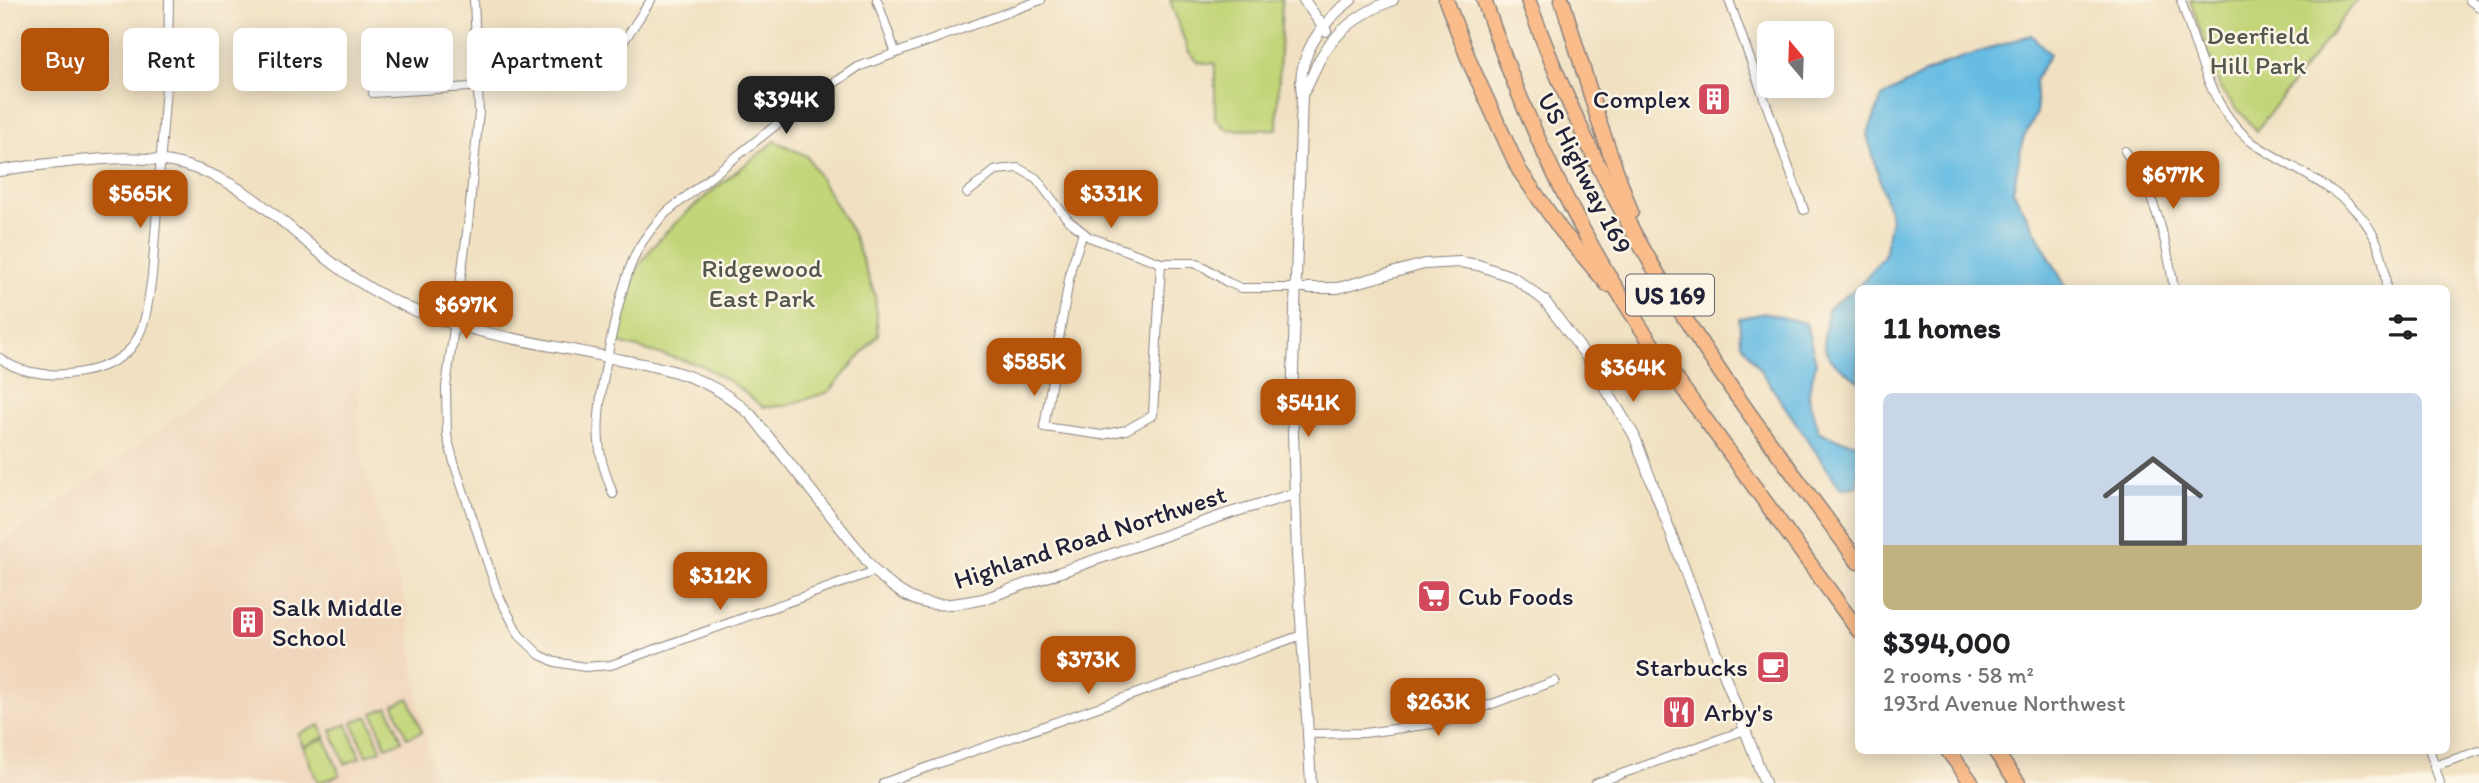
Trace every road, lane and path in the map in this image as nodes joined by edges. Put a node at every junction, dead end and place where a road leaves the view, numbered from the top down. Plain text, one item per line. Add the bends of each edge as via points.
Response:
1 (169, 0) edge
2 (474, 0) edge
3 (651, 0) edge
4 (877, 0) edge
5 (1041, 0) edge
6 (1304, 0) edge
7 (1351, 0) edge
8 (1393, 0) edge
9 (1446, 0) edge
10 (1528, 0) edge
11 (1562, 0) edge
12 (1729, 0) edge
13 (2181, 0) edge
14 (2469, 0) edge
15 (1485, 4) edge
16 (2479, 7) edge
17 (1323, 27) junction
18 (476, 28) edge
19 (627, 36) edge
20 (1333, 40) junction
21 (895, 51) junction
22 (467, 86) edge
23 (479, 91) edge
24 (373, 93) dead end
25 (1303, 94) junction
26 (2125, 151) dead end
27 (161, 161) junction
28 (0, 171) edge
29 (967, 194) dead end
30 (1804, 210) dead end
31 (1083, 233) junction
32 (1161, 263) junction
33 (2173, 285) edge
34 (2386, 285) edge
35 (1665, 287) junction
36 (1295, 288) junction
37 (1308, 288) joint
38 (1627, 306) junction
39 (454, 323) junction
40 (609, 357) junction
41 (0, 358) edge
42 (613, 494) dead end
43 (1294, 494) junction
44 (1855, 558) edge
45 (875, 571) junction
46 (1855, 626) edge
47 (1302, 635) junction
48 (1555, 681) dead end
49 (1745, 730) junction
50 (1308, 734) junction
51 (2479, 751) edge
52 (1950, 754) edge
53 (1997, 754) edge
54 (2431, 754) edge
55 (2434, 766) junction
56 (883, 783) edge
57 (1311, 783) edge
58 (1596, 783) edge
59 (1765, 783) edge
60 (1972, 783) edge
61 (2018, 783) edge
62 (2440, 783) edge

1 - 27 street
2 - 18 street
3 - 19 street
4 - 21 street
5 - 21 street
6 - 17 street
7 - 17 street
8 - 20 street via 1356,18
9 - 38 highway via 1519,170 1561,230
10 - 35 highway, US Highway 169 / US 169 via 1587,145
11 - 35 highway via 1626,203
12 - 30 street
13 - 34 street via 2208,82 2223,112 2253,143 2328,186 2351,205 2375,240
14 - 16 street
15 - 38 highway, US Highway 169 / US 169 via 1548,162
17 - 20 street
17 - 25 street via 1304,64
20 - 25 street
21 - 40 street via 828,86 655,225 630,268
22 - 24 street
23 - 39 street via 476,155
25 - 36 street
26 - 33 street via 2158,214
27 - 28 street, Highland Road Northwest via 100,159
27 - 39 street, Highland Road Northwest via 203,171 238,187 356,279 411,309
27 - 41 street via 147,309 131,347 113,362 71,373 27,372
29 - 31 street via 996,170 1018,168 1036,178
31 - 32 street
31 - 32 street via 1071,268 1044,427 1102,435 1126,430 1153,415
32 - 36 street via 1194,263 1241,288
35 - 44 highway, US Highway 169 / US 169
36 - 37 street
36 - 43 street
37 - 49 street via 1338,288 1424,264 1460,262 1513,277 1544,300 1584,353 1634,435
38 - 46 highway, US Highway 169 / US 169
39 - 40 street, Highland Road Northwest
39 - 45 street via 446,421 455,466 511,623 540,655 565,665 598,667 627,660
40 - 42 street via 598,439
40 - 45 street, Highland Road Northwest via 687,374 738,402
43 - 45 street, Highland Road Northwest via 966,603 936,605 905,597
43 - 47 street
47 - 50 street
47 - 56 street
48 - 50 street via 1440,723 1364,733
49 - 58 street
49 - 59 street
50 - 57 street
51 - 55 street
52 - 60 highway
53 - 61 highway
54 - 55 street
55 - 62 street

